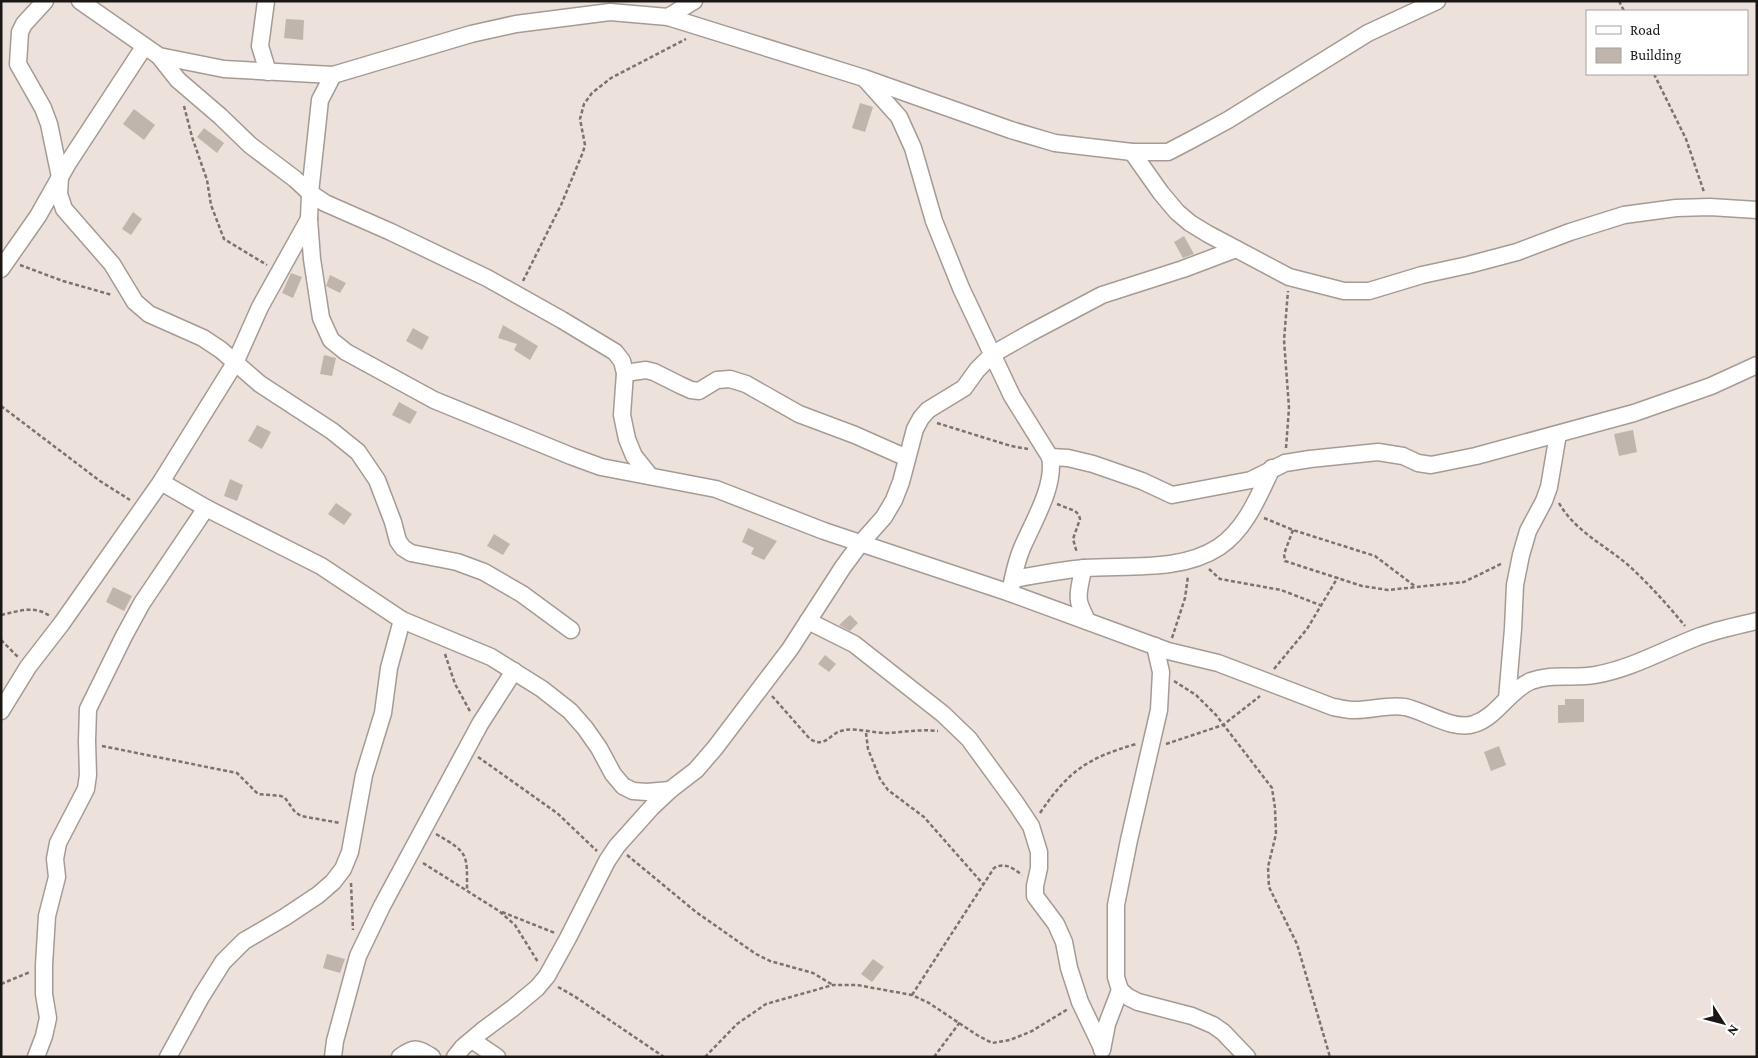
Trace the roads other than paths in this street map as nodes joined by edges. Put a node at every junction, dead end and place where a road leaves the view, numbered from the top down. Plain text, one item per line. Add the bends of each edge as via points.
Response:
1 (44, 1) edge
2 (80, 1) edge
3 (266, 1) edge
4 (585, 1) edge
5 (694, 1) edge
6 (1437, 1) edge
7 (610, 12) junction
8 (668, 17) junction
9 (144, 47) junction
10 (159, 56) junction
11 (268, 72) junction
12 (333, 75) junction
13 (864, 78) junction
14 (1132, 152) junction
15 (60, 177) junction
16 (310, 193) junction
17 (1757, 210) edge
18 (309, 219) junction
19 (1236, 249) junction
20 (4, 265) edge
21 (993, 354) junction
22 (235, 363) junction
23 (1757, 366) edge
24 (625, 373) junction
25 (1558, 434) junction
26 (1049, 454) junction
27 (907, 458) junction
28 (1279, 466) junction
29 (650, 476) junction
30 (161, 482) junction
31 (206, 508) junction
32 (860, 544) junction
33 (1080, 569) junction
34 (1012, 586) junction
35 (402, 620) junction
36 (808, 621) junction
37 (1087, 621) junction
38 (1757, 621) edge
39 (571, 630) dead end
40 (1161, 649) junction
41 (514, 671) junction
42 (1507, 699) junction
43 (1, 711) edge
44 (670, 790) junction
45 (1120, 990) junction
46 (464, 1048) edge
47 (1102, 1052) edge
48 (36, 1057) edge
49 (168, 1057) edge
50 (332, 1057) edge
51 (400, 1057) edge
52 (432, 1057) edge
53 (439, 1057) edge
54 (497, 1057) edge
55 (1247, 1057) edge

1 - 15 street via 20,32 18,64 49,124
2 - 9 street
3 - 11 street via 260,46
4 - 7 street
5 - 8 street
6 - 14 street via 1368,33 1228,120 1168,152
7 - 8 street
7 - 12 street via 516,24 471,34
8 - 13 street
9 - 10 street
9 - 15 street
10 - 11 street via 224,69
10 - 16 street via 178,80
11 - 12 street
12 - 16 street via 320,100
13 - 14 street via 1055,143
13 - 21 street via 899,117 913,148 934,221
14 - 19 street via 1177,212
15 - 20 street
15 - 22 street via 59,194 64,209 112,264 135,302 149,314 204,338
16 - 18 street
16 - 24 street via 486,278 562,320 614,352 622,360
17 - 19 street via 1676,208 1624,215 1517,252 1369,291 1344,291 1289,277
18 - 22 street via 260,308
18 - 29 street via 320,318 331,340 346,352 434,400 571,456 601,467
19 - 21 street via 1102,295
21 - 26 street via 1012,396
21 - 27 street via 964,388 928,410 921,418
22 - 30 street
22 - 39 street via 358,452 377,480 403,548 484,572 522,594
23 - 25 street via 1634,413
24 - 27 street via 654,372 691,390 699,390 717,380 730,379 746,384 800,414
24 - 29 street via 622,416 627,439 634,456
25 - 28 street via 1431,465 1378,452 1310,458
25 - 42 street via 1549,487 1528,531 1515,585
26 - 28 street via 1093,464 1172,494 1251,480
26 - 34 street via 1051,476 1022,550
27 - 32 street via 894,500
28 - 33 street via 1251,512 1220,546 1195,558 1151,566
29 - 32 street via 716,489
30 - 31 street
30 - 43 street via 28,667
31 - 35 street via 321,566
31 - 48 street via 142,603 88,709 86,789 58,843 57,877 48,916 44,965 48,1018
32 - 34 street
32 - 36 street
33 - 34 street
33 - 37 street via 1079,602
34 - 37 street
35 - 41 street via 490,657
35 - 49 street via 389,668 383,713 364,775 350,852 343,869 318,895 244,941 223,962
36 - 44 street via 715,748 696,770
36 - 47 street via 854,644 943,714 969,739 1031,826 1039,852 1035,896 1056,924 1064,942 1080,1002
37 - 40 street
38 - 42 street via 1719,630 1594,676 1553,676 1530,682
40 - 42 street via 1218,663 1334,707 1353,710 1392,705 1455,724 1473,725 1491,715
40 - 45 street via 1159,710 1116,905 1116,977
41 - 44 street via 570,711 623,786 633,791
41 - 50 street via 480,724 358,956
44 - 46 street via 631,828 607,861 545,978
45 - 47 street via 1107,1024
45 - 55 street via 1138,1002 1213,1025
46 - 53 street
46 - 54 street
51 - 52 street via 416,1049

